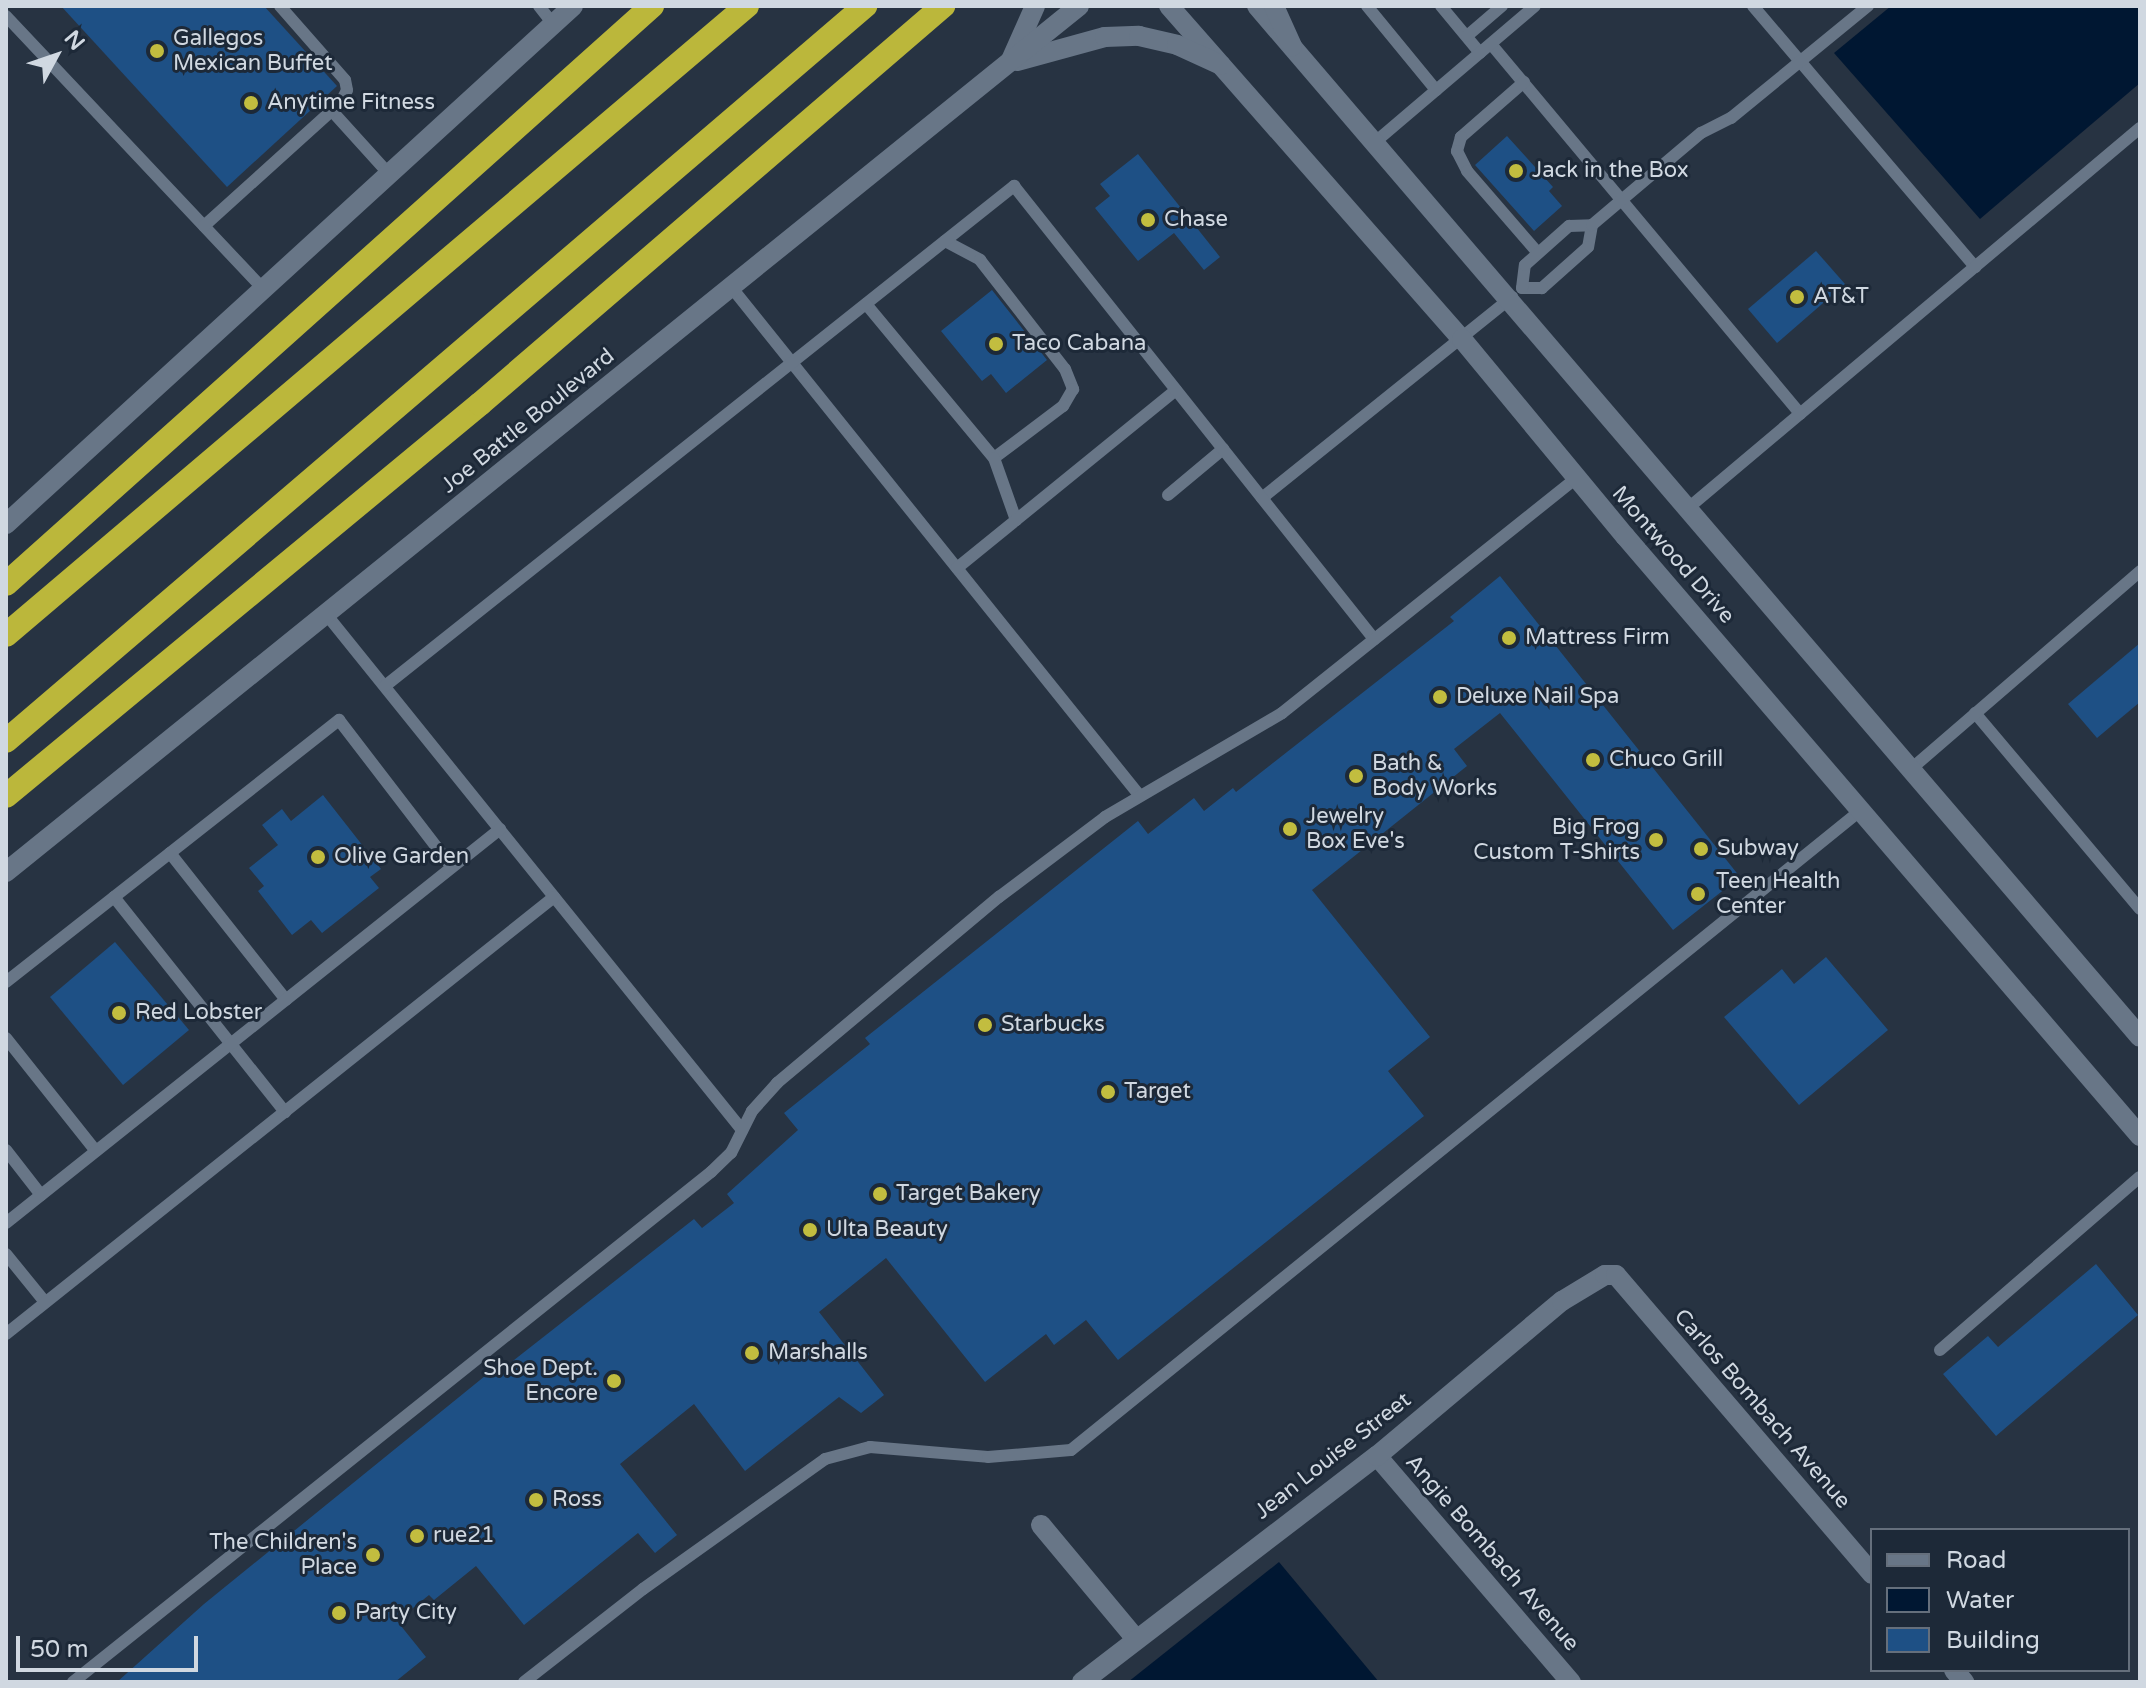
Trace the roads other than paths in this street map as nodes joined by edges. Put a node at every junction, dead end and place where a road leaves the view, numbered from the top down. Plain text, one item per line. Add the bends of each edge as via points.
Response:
1 (280, 6) edge
2 (539, 6) edge
3 (573, 6) edge
4 (652, 6) edge
5 (747, 6) edge
6 (865, 6) edge
7 (943, 6) edge
8 (1035, 6) edge
9 (1079, 6) edge
10 (1169, 6) edge
11 (1257, 6) edge
12 (1274, 6) edge
13 (1367, 6) edge
14 (1441, 6) edge
15 (1502, 6) edge
16 (1535, 6) edge
17 (1753, 6) edge
18 (1868, 6) edge
19 (6, 16) edge
20 (553, 24) junction
21 (1467, 36) junction
22 (1292, 46) junction
23 (1486, 48) junction
24 (1800, 60) junction
25 (1010, 63) junction
26 (1221, 65) junction
27 (1524, 82) junction
28 (1436, 90) junction
29 (332, 111) junction
30 (2140, 128) edge
31 (1374, 143) junction
32 (389, 174) junction
33 (1622, 200) junction
34 (1592, 225) junction
35 (204, 226) junction
36 (945, 241) junction
37 (1538, 253) junction
38 (1975, 267) junction
39 (732, 288) junction
40 (263, 289) junction
41 (1515, 294) junction
42 (866, 304) junction
43 (1462, 339) junction
44 (791, 362) junction
45 (1176, 390) junction
46 (1800, 414) junction
47 (1223, 449) junction
48 (994, 458) junction
49 (1576, 478) junction
50 (1168, 495) dead end
51 (1262, 498) junction
52 (1687, 509) junction
53 (1016, 520) junction
54 (6, 524) edge
55 (957, 568) junction
56 (2140, 571) edge
57 (6, 584) edge
58 (326, 614) junction
59 (6, 635) edge
60 (1374, 639) junction
61 (385, 686) junction
62 (1975, 713) junction
63 (6, 741) edge
64 (1911, 769) junction
65 (1139, 795) junction
66 (6, 796) edge
67 (1861, 810) junction
68 (500, 829) junction
69 (170, 853) junction
70 (452, 867) junction
71 (6, 872) edge
72 (114, 897) junction
73 (554, 897) junction
74 (2140, 909) edge
75 (6, 982) edge
76 (286, 1000) junction
77 (2137, 1028) edge
78 (6, 1038) edge
79 (231, 1044) junction
80 (285, 1112) junction
81 (742, 1130) junction
82 (2140, 1136) edge
83 (6, 1150) edge
84 (96, 1151) junction
85 (2140, 1177) edge
86 (41, 1195) junction
87 (6, 1223) edge
88 (6, 1254) edge
89 (1616, 1275) joint
90 (45, 1302) junction
91 (6, 1334) edge
92 (1940, 1350) dead end
93 (1377, 1456) junction
94 (1041, 1525) dead end
95 (1870, 1572) edge
96 (1135, 1638) junction
97 (73, 1682) edge
98 (524, 1682) edge
99 (1082, 1682) edge
100 (1571, 1682) edge

1 - 29 lane via 345,80 347,90
2 - 20 lane
3 - 20 street
4 - 57 highway
5 - 59 highway
6 - 63 highway
7 - 66 highway via 480,404
8 - 25 street
9 - 25 street, Joe Battle Boulevard
10 - 26 street, Montwood Drive
11 - 22 street, Montwood Drive
12 - 22 street
13 - 28 lane
14 - 21 lane
15 - 21 lane
16 - 23 lane
17 - 24 lane
18 - 24 lane
19 - 35 lane
20 - 32 street
21 - 23 lane
22 - 31 street, Montwood Drive
23 - 27 lane
23 - 28 lane
24 - 33 lane
24 - 38 lane
25 - 26 street via 1105,37 1139,36
25 - 39 street, Joe Battle Boulevard
26 - 43 street, Montwood Drive
27 - 33 lane
27 - 37 lane via 1461,137 1457,151 1467,171
28 - 31 lane
29 - 32 lane
29 - 35 lane
30 - 38 lane
31 - 41 street, Montwood Drive
32 - 40 street
33 - 34 lane
33 - 46 lane
34 - 37 lane via 1569,226
34 - 41 lane via 1588,247 1542,288
35 - 40 lane
36 - 42 lane
36 - 45 lane via 1014,186
36 - 48 lane via 980,260 1065,369 1073,389 1063,406
37 - 41 lane via 1525,265
38 - 46 lane
39 - 44 lane
39 - 58 street, Joe Battle Boulevard
40 - 54 street
41 - 43 lane
41 - 52 street, Montwood Drive
42 - 44 lane
42 - 48 lane
43 - 49 street, Montwood Drive
43 - 51 lane
44 - 55 lane
44 - 61 lane
45 - 47 lane
45 - 53 lane
46 - 52 lane
47 - 50 lane
47 - 51 lane
48 - 53 lane
49 - 60 lane
49 - 67 street, Montwood Drive
51 - 60 lane
52 - 64 street, Montwood Drive
53 - 55 lane
55 - 65 lane
56 - 62 lane
58 - 61 lane
58 - 71 street, Joe Battle Boulevard
60 - 65 lane via 1282,713
61 - 68 lane
62 - 64 lane
62 - 74 lane
64 - 77 street, Montwood Drive
65 - 81 lane via 999,897 777,1083
67 - 82 street, Montwood Drive
67 - 98 lane via 1071,1450 988,1457 870,1447 825,1459
68 - 70 lane
68 - 73 lane
69 - 70 lane via 339,720
69 - 72 lane
69 - 76 lane
70 - 76 lane
72 - 75 lane
72 - 79 lane
73 - 80 lane
73 - 81 lane
76 - 79 lane
78 - 84 lane
79 - 80 lane
79 - 84 lane
80 - 90 lane
81 - 97 lane via 731,1153 711,1172
83 - 86 lane
84 - 86 lane
85 - 92 lane
86 - 87 lane
88 - 90 lane
89 - 93 street, Jean Louise Street via 1605,1275 1562,1301
89 - 95 street, Carlos Bombach Avenue
90 - 91 lane
93 - 96 street, Jean Louise Street
93 - 100 street, Angie Bombach Avenue
94 - 96 street
96 - 99 street, Jean Louise Street

